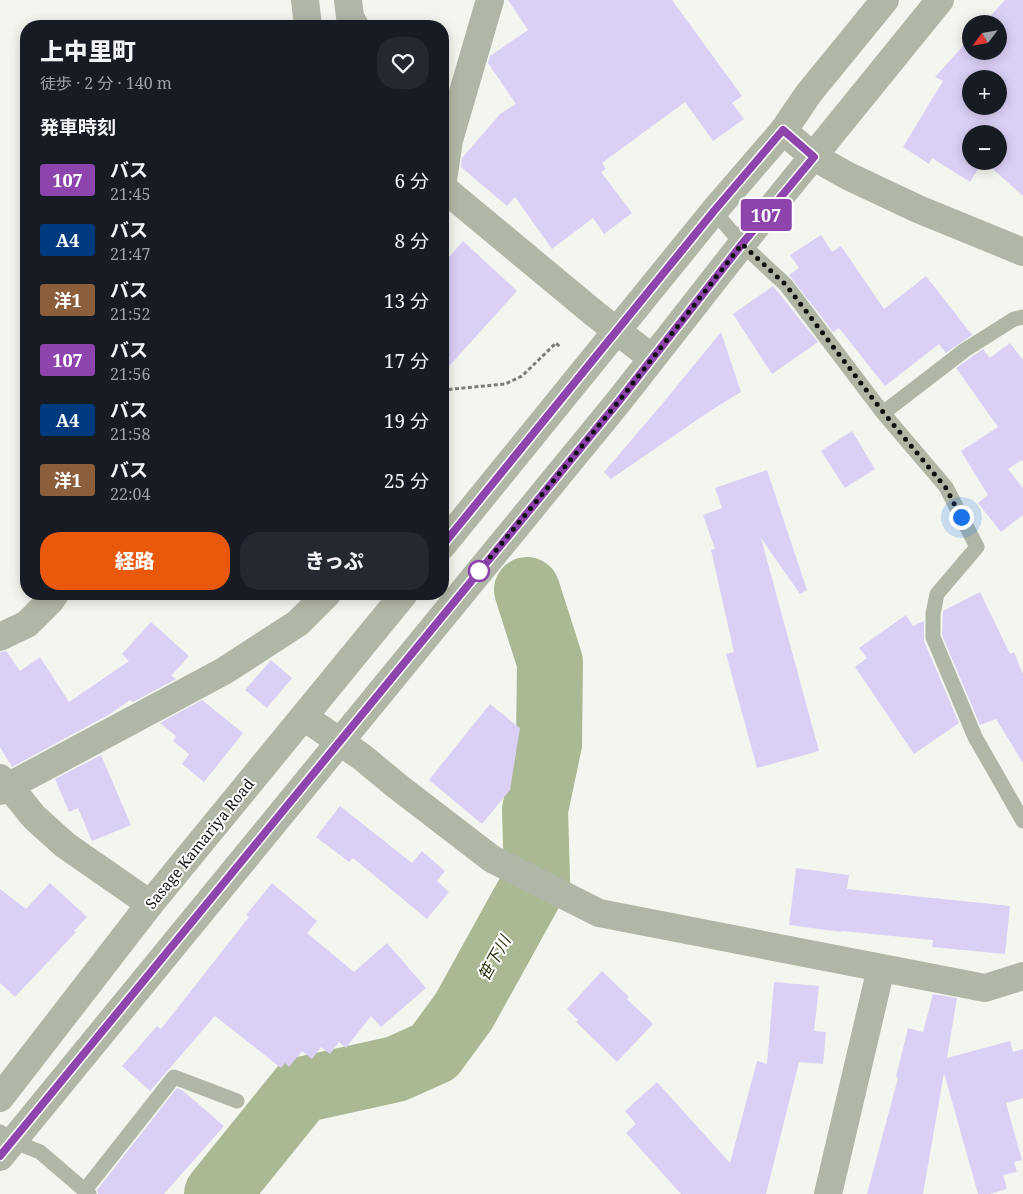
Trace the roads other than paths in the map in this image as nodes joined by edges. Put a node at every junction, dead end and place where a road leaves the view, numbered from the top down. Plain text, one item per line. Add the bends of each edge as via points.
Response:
1 (305, 0) edge
2 (348, 0) edge
3 (490, 0) edge
4 (885, 0) edge
5 (940, 0) edge
6 (307, 20) edge
7 (351, 20) edge
8 (783, 130) junction
9 (449, 140) edge
10 (814, 157) junction
11 (449, 193) edge
12 (714, 211) junction
13 (742, 244) junction
14 (1023, 252) edge
15 (1023, 317) edge
16 (617, 331) junction
17 (652, 358) junction
18 (883, 412) junction
19 (449, 537) edge
20 (51, 600) edge
21 (322, 600) edge
22 (399, 600) edge
23 (0, 637) edge
24 (304, 717) junction
25 (339, 742) junction
26 (3, 785) edge
27 (1023, 822) edge
28 (150, 904) junction
29 (881, 968) junction
30 (1023, 976) edge
31 (0, 1098) edge
32 (238, 1101) dead end
33 (4, 1143) edge
34 (87, 1192) edge
35 (828, 1194) edge

1 - 6 street
2 - 7 street
3 - 9 street
4 - 8 street
5 - 10 street
8 - 10 street
8 - 12 street
10 - 13 street
10 - 14 street via 918,209
11 - 16 street
12 - 13 lane
12 - 16 street
13 - 17 street
13 - 18 lane via 786,285
15 - 18 lane via 1014,319 965,350
16 - 17 street
16 - 19 street
17 - 25 street
18 - 27 lane via 946,488 976,547 937,594 932,636 975,737
20 - 23 street via 28,624
21 - 26 street via 298,623 224,671
22 - 24 street, Sasage Kamariya Road
24 - 25 street
24 - 28 street, Sasage Kamariya Road
25 - 29 street via 362,756 492,859 599,913
25 - 33 street
26 - 28 street via 65,845
28 - 31 street, Sasage Kamariya Road
29 - 30 street via 985,988
29 - 35 street
32 - 34 lane via 174,1077
33 - 34 lane via 40,1152

